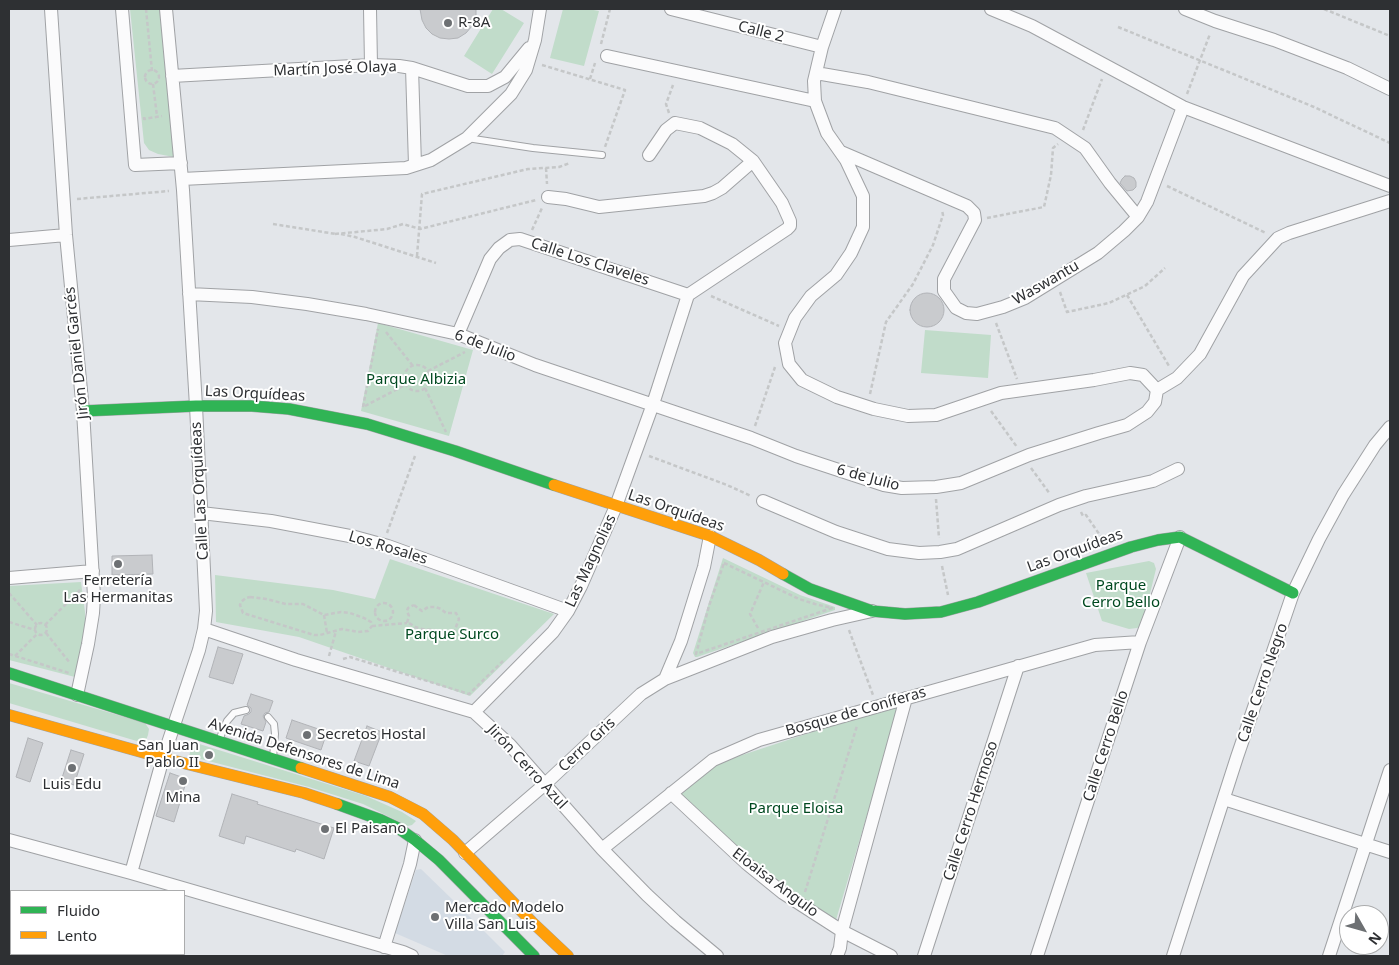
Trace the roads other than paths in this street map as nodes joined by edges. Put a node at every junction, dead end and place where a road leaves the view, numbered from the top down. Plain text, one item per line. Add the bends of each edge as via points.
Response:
1 (51, 9) edge
2 (122, 9) edge
3 (166, 9) edge
4 (370, 9) edge
5 (540, 9) edge
6 (674, 9) edge
7 (835, 9) edge
8 (991, 9) edge
9 (1185, 9) edge
10 (535, 40) junction
11 (822, 47) junction
12 (607, 56) dead end
13 (371, 65) junction
14 (412, 68) junction
15 (816, 73) junction
16 (172, 76) junction
17 (1390, 89) edge
18 (815, 101) junction
19 (1183, 107) junction
20 (467, 138) junction
21 (840, 151) junction
22 (602, 155) road end
23 (649, 155) dead end
24 (753, 161) junction
25 (181, 163) junction
26 (415, 165) junction
27 (183, 185) junction
28 (1390, 186) edge
29 (548, 197) road end
30 (1390, 201) edge
31 (1361, 211) junction
32 (1390, 212) edge
33 (1138, 217) junction
34 (66, 235) junction
35 (9, 240) edge
36 (692, 292) junction
37 (189, 294) junction
38 (458, 334) junction
39 (1157, 390) junction
40 (653, 404) junction
41 (196, 406) junction
42 (84, 411) junction
43 (1390, 427) edge
44 (1178, 469) dead end
45 (764, 502) road end
46 (616, 506) junction
47 (201, 513) junction
48 (710, 536) junction
49 (1180, 537) junction
50 (92, 571) junction
51 (9, 578) edge
52 (1293, 593) junction
53 (568, 611) junction
54 (872, 612) junction
55 (204, 629) junction
56 (1140, 642) junction
57 (1018, 666) junction
58 (9, 673) edge
59 (665, 679) junction
60 (77, 695) junction
61 (906, 698) junction
62 (246, 710) dead end
63 (474, 712) junction
64 (9, 715) edge
65 (268, 717) dead end
66 (173, 727) junction
67 (218, 741) junction
68 (163, 758) junction
69 (273, 759) junction
70 (1390, 770) edge
71 (544, 785) junction
72 (671, 793) junction
73 (1224, 799) junction
74 (9, 840) edge
75 (415, 840) junction
76 (1366, 844) junction
77 (602, 849) junction
78 (1390, 852) edge
79 (465, 853) junction
80 (131, 873) junction
81 (842, 931) junction
82 (384, 947) junction
83 (412, 956) edge
84 (534, 956) edge
85 (568, 956) edge
86 (717, 956) edge
87 (836, 956) edge
88 (891, 956) edge
89 (924, 956) edge
90 (1037, 956) edge
91 (1173, 956) edge
92 (1329, 956) edge

1 - 34 street, Jirón Daniel Garcés
2 - 25 street via 135,165
3 - 16 street, Calle Las Orquídeas
4 - 13 street
5 - 10 street
6 - 11 street, Calle 2
7 - 11 street
8 - 19 street via 1032,26
9 - 17 street via 1348,68
10 - 14 street, Martín José Olaya via 505,76 488,86 468,86
10 - 20 street via 526,70 511,94
11 - 15 street
12 - 18 street
13 - 14 street, Martín José Olaya
13 - 16 street, Martín José Olaya
14 - 26 street
15 - 18 street
15 - 33 street via 868,82 1055,128 1085,148
16 - 25 street, Calle Las Orquídeas
18 - 21 street via 827,133
19 - 28 street
19 - 33 street, Waswantu via 1147,202
20 - 22 lane
20 - 26 street via 431,160
21 - 33 street, Waswantu via 967,206 974,213 975,220 944,279 944,291 956,308 966,313 976,314 1025,298 1098,253
21 - 39 street via 863,196 863,226 851,253 836,275 811,296 795,318 788,337 789,364 802,380 837,396 908,416 936,416 1001,393 1130,373 1143,375
23 - 24 street via 666,130 675,123 700,128 732,144
24 - 29 street via 722,188 704,196 599,207
24 - 36 street via 782,203 790,226
25 - 27 street, Calle Las Orquídeas
26 - 27 street
27 - 37 street, Calle Las Orquídeas
30 - 31 street
31 - 32 street
31 - 39 street via 1278,238 1243,276 1200,354 1176,378
34 - 35 street
34 - 42 street, Jirón Daniel Garcés
36 - 38 street, Calle Los Claveles via 520,239 510,240 490,259
36 - 40 street, Las Magnolias
37 - 38 street, 6 de Julio via 307,304
37 - 41 street, Calle Las Orquídeas
38 - 40 street, 6 de Julio via 535,365
39 - 40 street, 6 de Julio via 1155,402 1147,412 1127,426 1029,456 961,483 902,488 796,456
40 - 46 street, Las Magnolias
41 - 42 street, Las Orquídeas
41 - 46 street, Las Orquídeas via 289,409 360,423 455,451
41 - 47 street, Calle Las Orquídeas
42 - 50 street, Jirón Daniel Garcés
43 - 52 street, Calle Cerro Negro via 1343,495
44 - 45 street via 1153,481 1059,505 957,549 940,552 888,549 836,532
46 - 48 street, Las Orquídeas
46 - 53 street, Las Magnolias
47 - 53 street, Los Rosales via 271,521 383,544
47 - 55 street, Calle Las Orquídeas
48 - 54 street, Las Orquídeas via 810,589
48 - 59 street via 704,567
49 - 52 street
49 - 54 street, Las Orquídeas via 1130,546 942,612
49 - 56 street, Calle Cerro Bello
50 - 51 street
50 - 60 street, Jirón Daniel Garcés via 93,613 78,676
52 - 73 street, Calle Cerro Negro
53 - 63 street, Las Magnolias via 553,632
54 - 59 street, Cerro Gris via 772,637
55 - 63 street, Jirón Cerro Azul via 329,661
55 - 66 street, Calle Las Orquídeas
56 - 57 street, Bosque de Coníferas via 1095,645
56 - 90 street, Calle Cerro Bello
57 - 61 street, Bosque de Coníferas
57 - 89 street, Calle Cerro Hermoso
58 - 60 street, Avenida Defensores de Lima
59 - 71 street, Cerro Gris via 641,694
60 - 66 street, Avenida Defensores de Lima
61 - 72 street, Bosque de Coníferas via 759,740 713,760
61 - 81 street
62 - 67 lane via 234,713
63 - 71 street, Jirón Cerro Azul via 510,744
64 - 68 street
65 - 69 lane via 274,724
66 - 67 street, Avenida Defensores de Lima
66 - 68 street, Calle Las Orquídeas
67 - 69 street, Avenida Defensores de Lima
68 - 75 street via 344,806 398,828
68 - 80 street, Calle Las Orquídeas
69 - 79 street, Avenida Defensores de Lima via 390,797 423,814
70 - 76 street
71 - 77 street, Jirón Cerro Azul
71 - 79 street, Cerro Gris
72 - 77 street, Bosque de Coníferas
72 - 81 street, Eloaisa Angulo via 746,863
73 - 76 street
73 - 91 street, Calle Cerro Negro
74 - 80 street
75 - 82 street
75 - 84 street
76 - 78 street
76 - 92 street
77 - 86 street, Jirón Cerro Azul via 647,895
79 - 85 street, Avenida Defensores de Lima
80 - 82 street
81 - 87 street
81 - 88 street, Eloaisa Angulo
82 - 83 street

